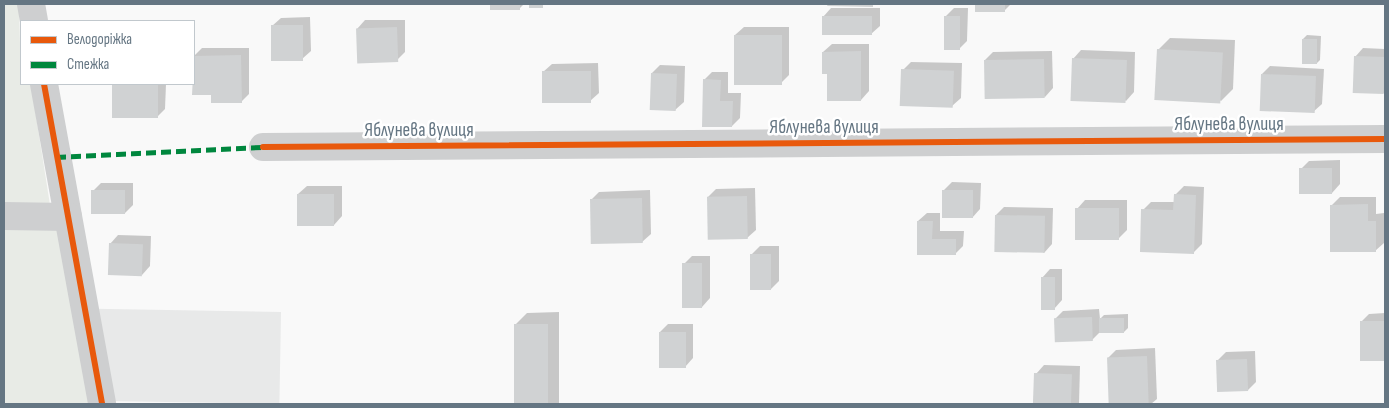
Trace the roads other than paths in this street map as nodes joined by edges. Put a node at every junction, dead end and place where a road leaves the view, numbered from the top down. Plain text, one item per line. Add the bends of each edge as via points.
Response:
1 (32, 4) edge
2 (34, 20) edge
3 (44, 85) edge
4 (1385, 139) edge
5 (262, 147) dead end
6 (4, 216) edge
7 (68, 217) junction
8 (102, 404) edge

1 - 2 street
3 - 7 street
4 - 5 street, Яблунева вулиця
6 - 7 street
7 - 8 street

